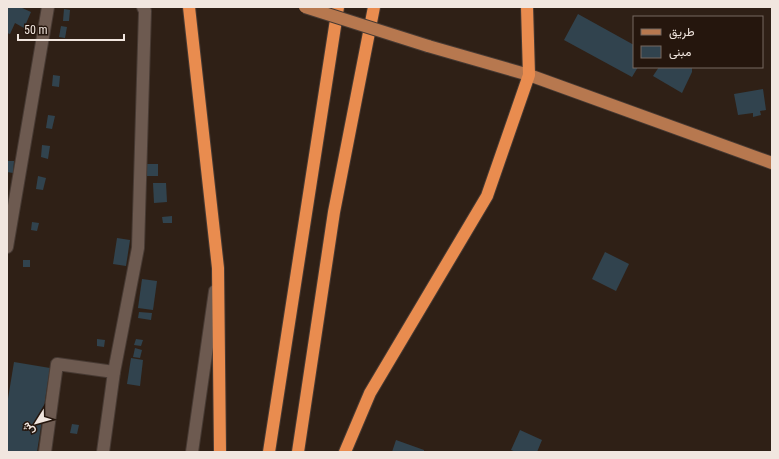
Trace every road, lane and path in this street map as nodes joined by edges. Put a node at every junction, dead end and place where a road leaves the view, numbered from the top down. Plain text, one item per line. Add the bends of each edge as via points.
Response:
1 (48, 7) edge
2 (143, 7) edge
3 (189, 7) edge
4 (305, 7) edge
5 (338, 7) edge
6 (374, 7) edge
7 (527, 7) edge
8 (529, 75) junction
9 (772, 163) edge
10 (7, 247) edge
11 (218, 268) junction
12 (114, 372) junction
13 (45, 452) edge
14 (103, 452) edge
15 (192, 452) edge
16 (220, 452) edge
17 (269, 452) edge
18 (298, 452) edge
19 (345, 452) edge

1 - 10 street
2 - 12 street via 145,11 138,248
3 - 11 highway
4 - 8 main road, bridge
5 - 17 highway
6 - 18 highway via 334,212
7 - 8 highway
8 - 9 main road
8 - 19 highway via 486,196 370,394
11 - 15 street
11 - 16 highway
12 - 13 street via 57,364
12 - 14 street

